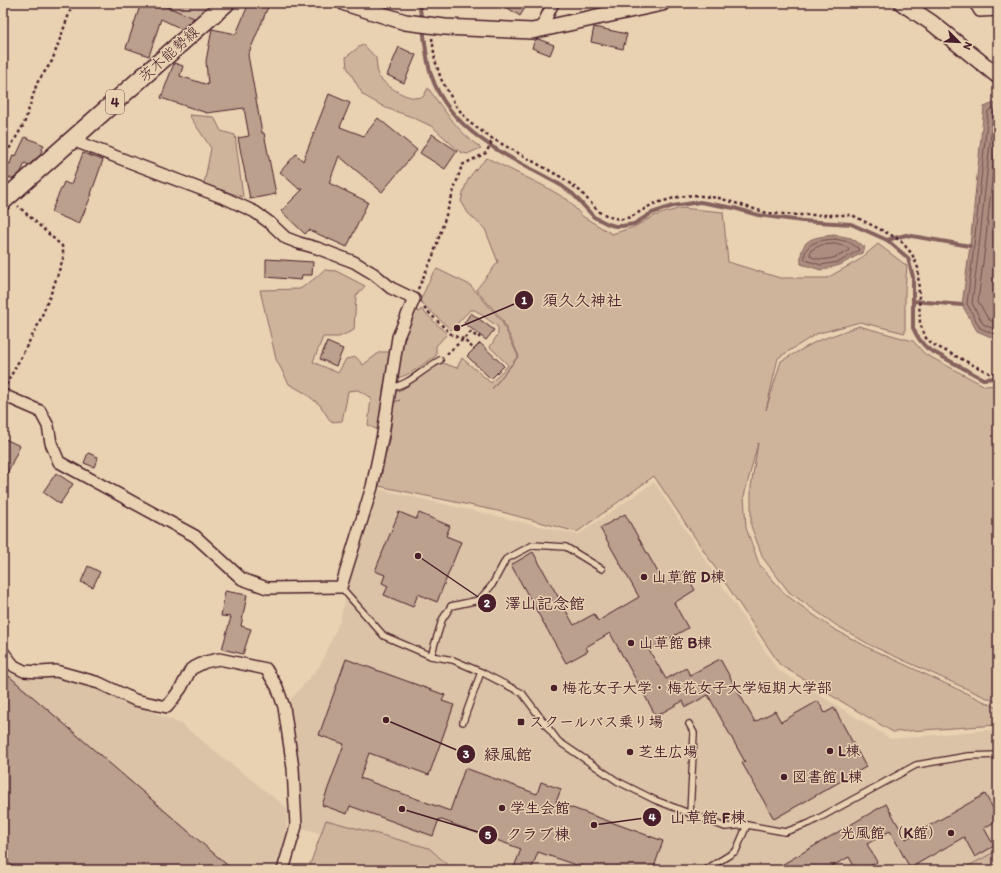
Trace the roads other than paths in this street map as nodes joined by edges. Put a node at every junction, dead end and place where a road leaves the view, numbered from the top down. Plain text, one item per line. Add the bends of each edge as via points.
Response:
1 (226, 3) edge
2 (345, 3) edge
3 (553, 3) edge
4 (662, 3) edge
5 (902, 3) edge
6 (974, 3) edge
7 (998, 10) edge
8 (541, 29) junction
9 (998, 76) edge
10 (72, 140) junction
11 (5, 199) edge
12 (440, 360) road end
13 (389, 388) junction
14 (4, 391) edge
15 (602, 569) dead end
16 (341, 587) junction
17 (3, 652) edge
18 (431, 656) junction
19 (481, 672) junction
20 (463, 722) dead end
21 (689, 724) dead end
22 (998, 755) edge
23 (690, 814) junction
24 (747, 825) junction
25 (283, 870) edge
26 (704, 870) edge

1 - 10 main road, 茨木能勢線 / 4
2 - 8 street via 405,22 445,28 532,31
3 - 8 street
4 - 8 street
5 - 9 street via 932,22
6 - 7 street via 980,11
10 - 11 main road, 茨木能勢線 / 4
10 - 13 street via 255,212 286,238 354,262 391,288 414,299 398,337
12 - 13 lane via 402,385
13 - 16 street via 372,487
14 - 16 street via 40,411 48,426 51,443 59,462 195,536 242,579 267,588
15 - 18 lane via 566,547 534,545 506,559 492,585 479,600 451,606 442,620
16 - 18 lane via 384,636
17 - 25 street via 14,666 24,671 56,671 99,683 135,700 167,707 191,669 205,662 219,659 266,669 277,687 284,707 293,768 296,826
18 - 19 lane via 453,660
19 - 20 lane
19 - 23 lane via 522,693 558,741 578,755 617,781
21 - 23 lane via 694,733
22 - 24 lane via 968,756 916,765 810,823 785,832
23 - 24 lane via 725,827
24 - 26 lane via 736,851

